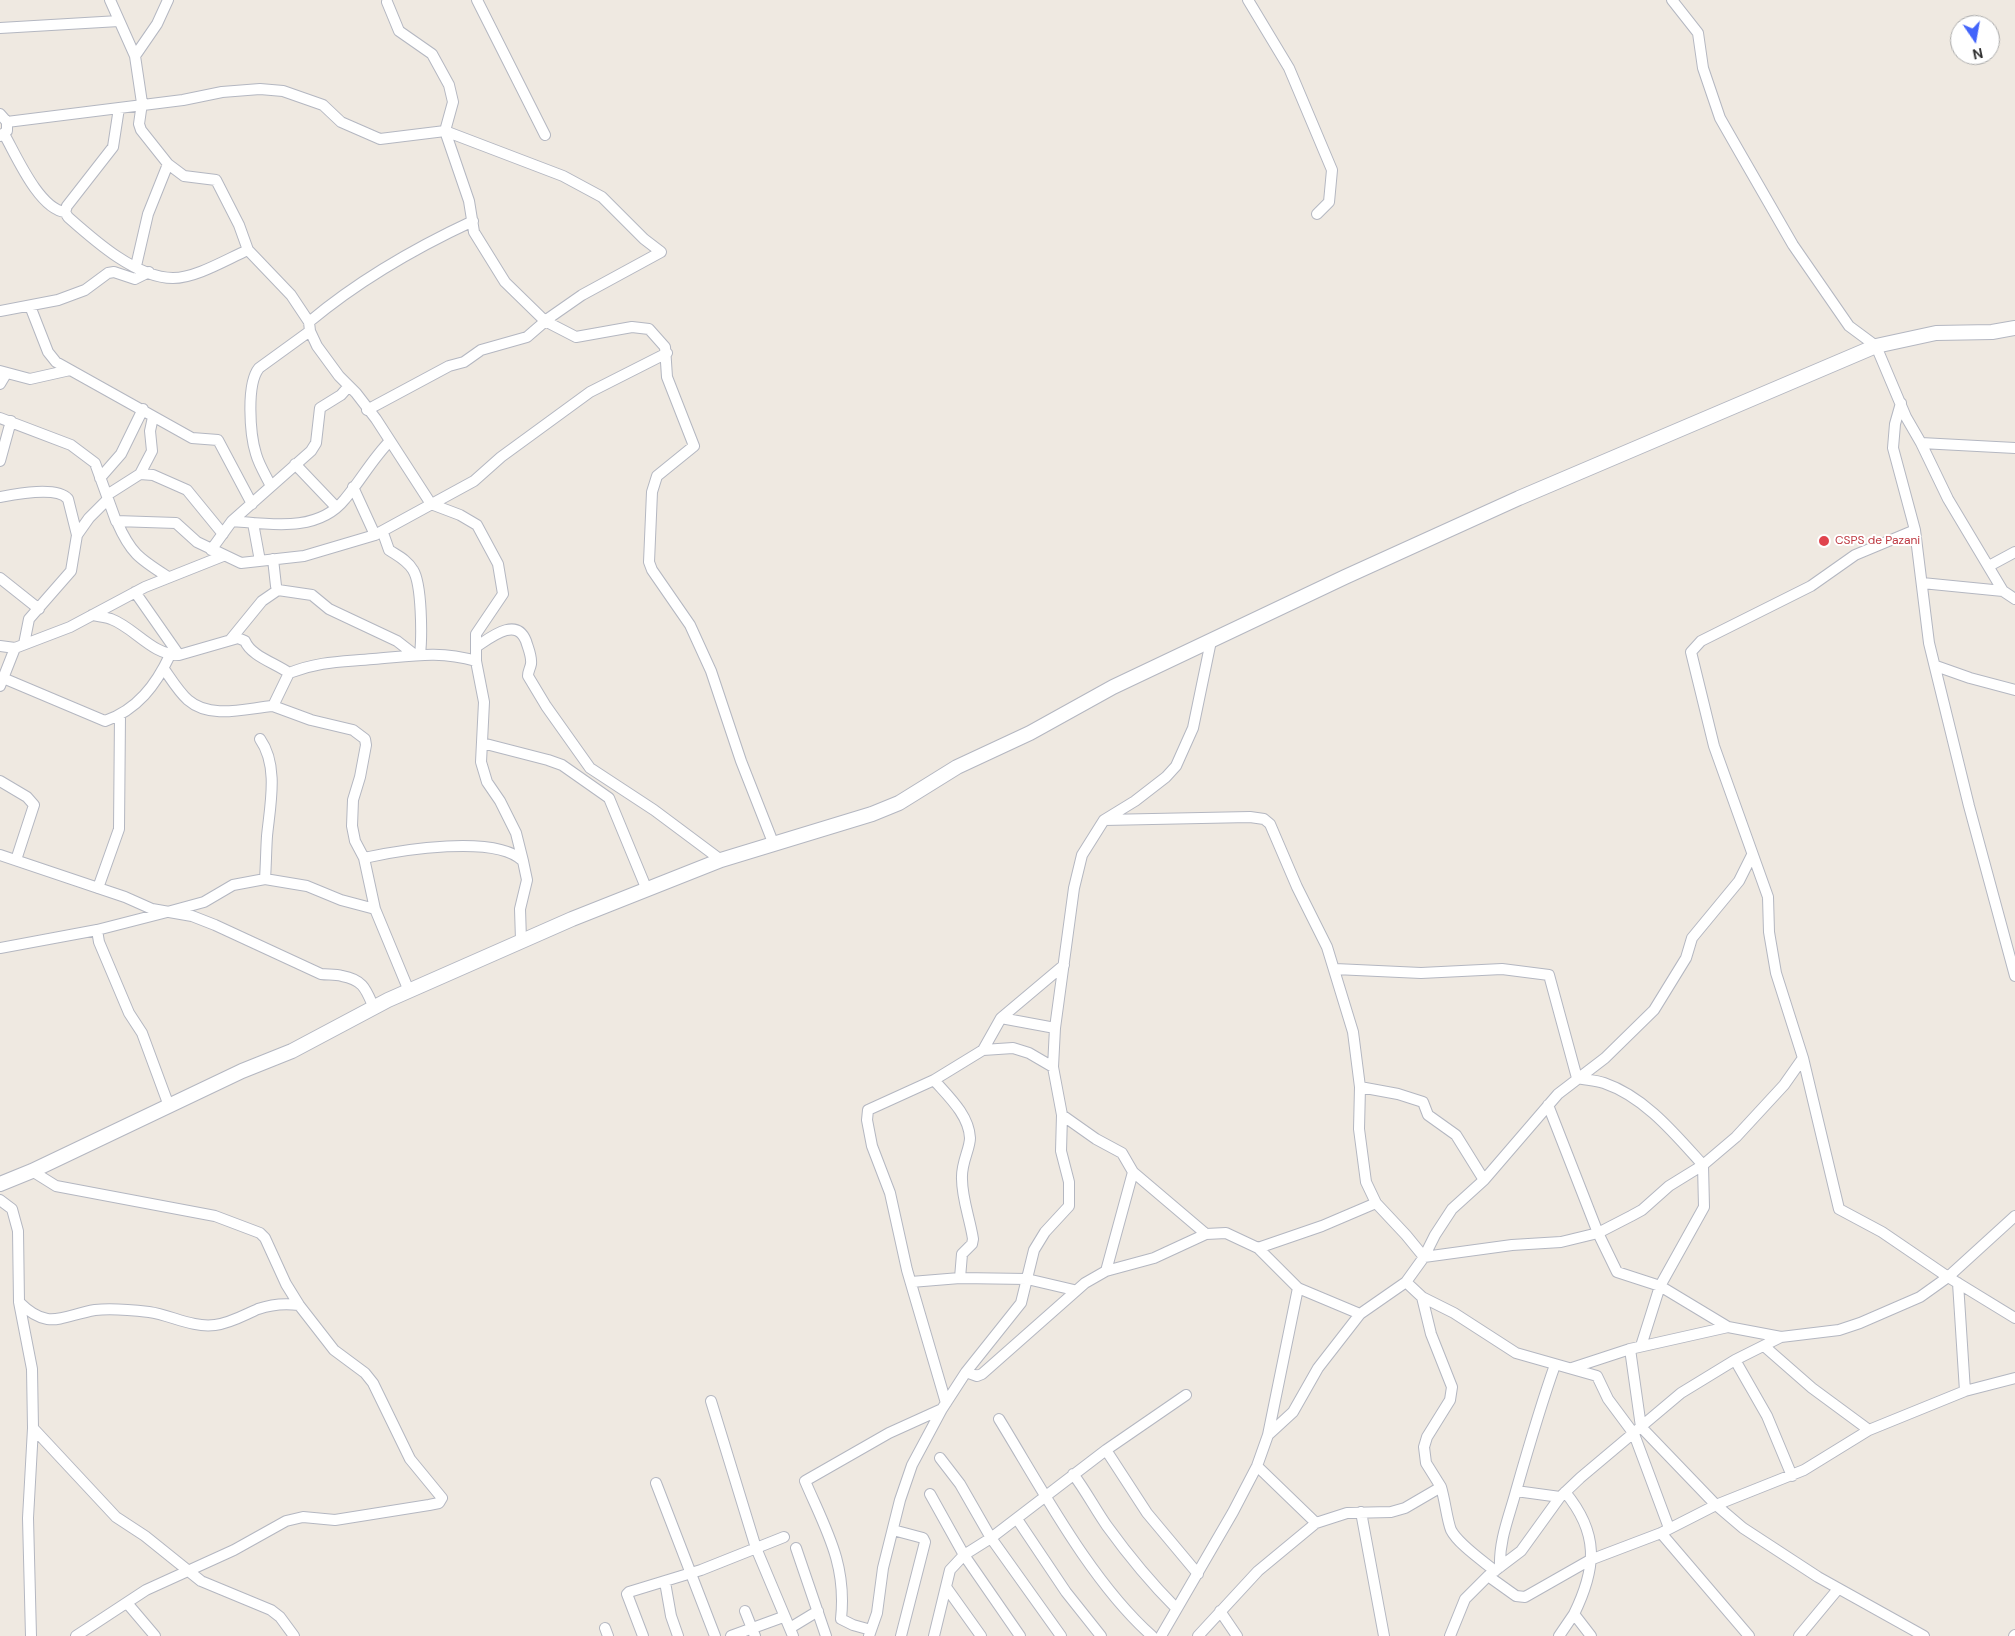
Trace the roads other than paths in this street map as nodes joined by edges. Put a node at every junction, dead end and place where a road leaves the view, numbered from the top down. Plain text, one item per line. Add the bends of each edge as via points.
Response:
1 (110, 0) edge
2 (168, 0) edge
3 (477, 0) edge
4 (1248, 0) edge
5 (1672, 0) edge
6 (387, 2) dead end
7 (119, 22) junction
8 (0, 28) edge
9 (135, 56) junction
10 (142, 103) junction
11 (119, 108) junction
12 (4, 118) edge
13 (446, 131) junction
14 (2, 135) edge
15 (545, 135) dead end
16 (168, 164) junction
17 (65, 212) junction
18 (1317, 214) dead end
19 (473, 221) junction
20 (248, 250) junction
21 (136, 266) junction
22 (149, 272) junction
23 (30, 306) junction
24 (0, 311) edge
25 (545, 321) junction
26 (310, 327) junction
27 (2015, 328) edge
28 (1876, 346) junction
29 (667, 353) junction
30 (70, 370) junction
31 (3, 373) edge
32 (0, 384) edge
33 (348, 387) junction
34 (1901, 403) junction
35 (143, 409) junction
36 (368, 410) junction
37 (153, 416) junction
38 (0, 418) edge
39 (11, 421) junction
40 (390, 441) junction
41 (1921, 443) junction
42 (2015, 448) edge
43 (0, 461) edge
44 (295, 464) junction
45 (140, 474) junction
46 (100, 478) junction
47 (271, 486) junction
48 (353, 487) junction
49 (0, 497) edge
50 (107, 497) junction
51 (252, 504) junction
52 (431, 504) junction
53 (336, 508) junction
54 (232, 521) junction
55 (117, 522) junction
56 (252, 523) junction
57 (1915, 530) junction
58 (223, 534) junction
59 (379, 534) junction
60 (77, 535) junction
61 (212, 550) junction
62 (2015, 552) edge
63 (223, 556) junction
64 (273, 559) junction
65 (260, 560) junction
66 (1989, 566) junction
67 (0, 578) edge
68 (168, 578) junction
69 (1922, 583) junction
70 (278, 590) junction
71 (2003, 591) junction
72 (135, 592) junction
73 (2015, 599) edge
74 (39, 609) junction
75 (92, 614) junction
76 (231, 640) junction
77 (1211, 641) junction
78 (0, 646) edge
79 (20, 646) junction
80 (476, 647) junction
81 (417, 654) junction
82 (175, 655) junction
83 (476, 661) junction
84 (1936, 666) junction
85 (164, 669) junction
86 (289, 673) junction
87 (2, 682) edge
88 (2015, 690) edge
89 (273, 706) junction
90 (120, 716) junction
91 (260, 738) dead end
92 (482, 743) junction
93 (0, 781) edge
94 (1104, 820) junction
95 (774, 845) junction
96 (0, 854) edge
97 (1752, 855) junction
98 (364, 858) junction
99 (16, 860) junction
100 (721, 860) junction
101 (524, 861) junction
102 (265, 879) junction
103 (98, 888) junction
104 (647, 890) junction
105 (375, 909) junction
106 (171, 912) junction
107 (97, 930) junction
108 (522, 940) junction
109 (0, 948) edge
110 (1064, 965) junction
111 (1335, 969) junction
112 (2015, 976) edge
113 (409, 991) junction
114 (374, 1008) junction
115 (1001, 1018) junction
116 (1055, 1028) junction
117 (983, 1050) junction
118 (1802, 1058) junction
119 (1053, 1067) junction
120 (1577, 1078) junction
121 (934, 1080) junction
122 (1360, 1087) junction
123 (1548, 1105) junction
124 (169, 1106) junction
125 (1062, 1115) junction
126 (1703, 1165) junction
127 (32, 1171) junction
128 (1133, 1172) junction
129 (1484, 1180) junction
130 (0, 1184) edge
131 (0, 1200) edge
132 (1376, 1203) junction
133 (2015, 1216) edge
134 (1598, 1233) junction
135 (1206, 1234) junction
136 (1258, 1248) junction
137 (1424, 1257) junction
138 (1106, 1271) junction
139 (1948, 1277) junction
140 (960, 1278) junction
141 (1027, 1279) junction
142 (911, 1282) junction
143 (1406, 1282) junction
144 (1958, 1283) junction
145 (1660, 1286) junction
146 (1298, 1288) junction
147 (1074, 1290) junction
148 (1422, 1297) junction
149 (18, 1302) junction
150 (299, 1304) junction
151 (1360, 1314) junction
152 (2015, 1318) edge
153 (1728, 1328) junction
154 (1781, 1337) junction
155 (1641, 1346) junction
156 (1764, 1346) junction
157 (1630, 1349) junction
158 (1734, 1360) junction
159 (1555, 1365) junction
160 (1569, 1368) junction
161 (966, 1372) junction
162 (2015, 1378) edge
163 (1965, 1391) junction
164 (1186, 1394) dead end
165 (711, 1401) dead end
166 (944, 1406) junction
167 (999, 1419) dead end
168 (33, 1428) junction
169 (1868, 1430) junction
170 (1637, 1431) junction
171 (1268, 1435) junction
172 (1106, 1450) junction
173 (940, 1458) dead end
174 (1257, 1466) junction
175 (1073, 1474) junction
176 (1792, 1476) junction
177 (656, 1483) dead end
178 (1441, 1487) junction
179 (1516, 1491) junction
180 (930, 1494) dead end
181 (1562, 1495) junction
182 (1046, 1496) junction
183 (1716, 1505) junction
184 (1361, 1512) junction
185 (1017, 1519) junction
186 (1316, 1523) junction
187 (893, 1530) junction
188 (1665, 1530) junction
189 (784, 1537) dead end
190 (991, 1538) junction
191 (756, 1548) junction
192 (796, 1548) dead end
193 (964, 1555) junction
194 (1590, 1560) junction
195 (186, 1570) junction
196 (1494, 1571) junction
197 (692, 1573) junction
198 (1198, 1574) junction
199 (665, 1582) junction
200 (946, 1588) junction
201 (1838, 1589) junction
202 (127, 1603) junction
203 (1176, 1608) junction
204 (746, 1610) dead end
205 (818, 1611) junction
206 (1220, 1611) junction
207 (1574, 1614) junction
208 (783, 1617) junction
209 (754, 1632) edge
210 (791, 1632) edge
211 (870, 1633) edge
212 (937, 1633) edge
213 (30, 1636) edge
214 (76, 1636) edge
215 (155, 1636) edge
216 (294, 1636) edge
217 (643, 1636) edge
218 (678, 1636) edge
219 (714, 1636) edge
220 (731, 1636) edge
221 (826, 1636) edge
222 (901, 1636) edge
223 (981, 1636) edge
224 (1020, 1636) edge
225 (1061, 1636) edge
226 (1101, 1636) edge
227 (1152, 1636) edge
228 (1161, 1636) edge
229 (1198, 1636) edge
230 (1237, 1636) edge
231 (1384, 1636) edge
232 (1450, 1636) edge
233 (1560, 1636) edge
234 (1591, 1636) edge
235 (1749, 1636) edge
236 (1799, 1636) edge
237 (1924, 1636) edge

1 - 7 street
2 - 9 street via 157,24
3 - 15 street
4 - 18 street via 1289,68 1332,170 1329,202
5 - 28 street via 1698,33 1704,68 1720,118 1781,224 1849,326
6 - 13 street via 402,35 432,54 449,85 453,102
7 - 8 street
7 - 9 street
9 - 10 street
10 - 11 street
10 - 13 street via 183,100 222,92 283,91 323,105 342,122 374,138
10 - 16 street via 141,130
11 - 12 street
11 - 17 street via 113,148
12 - 14 street via 8,127
13 - 19 street
13 - 25 street via 563,176 602,197 661,252 582,294
14 - 17 street via 45,202
16 - 20 street via 184,176 216,180
16 - 21 street via 148,214
17 - 21 street via 114,256
19 - 25 street via 474,232 505,282
19 - 26 street via 399,259 343,296
20 - 22 street via 208,268 173,278
20 - 26 street via 292,295
21 - 22 street
22 - 23 street via 135,279 108,273 85,290
23 - 24 street
23 - 30 street via 48,352 56,362
25 - 29 street via 576,337 643,327 665,347
25 - 36 street via 527,338 481,350 464,362 449,366
26 - 33 street via 318,346
26 - 47 street via 254,374 252,441
27 - 28 street via 1936,334
28 - 34 street
28 - 77 street via 1520,498
29 - 52 street via 590,392 501,457 474,481
29 - 95 street via 667,377 694,446 657,476 652,492 649,562 690,625
30 - 31 street via 30,378
30 - 35 street
31 - 32 street
33 - 36 street
33 - 44 street via 320,408 316,443
34 - 41 street
34 - 57 street via 1893,448
35 - 37 street
35 - 46 street via 121,454
36 - 40 street
37 - 45 street via 150,431 152,451
37 - 51 street via 192,438 218,440
38 - 39 street
39 - 43 street
39 - 46 street via 71,446 95,463
40 - 48 street
40 - 52 street
41 - 42 street
41 - 66 street via 1948,499
44 - 47 street
44 - 53 street
45 - 50 street
45 - 58 street via 153,475 186,490
46 - 50 street
47 - 51 street
48 - 53 street
48 - 59 street
49 - 60 street via 60,493 68,499
50 - 55 street
50 - 60 street
51 - 54 street
52 - 59 street
52 - 80 street via 477,525 498,564 503,594 476,634
53 - 56 street via 320,517 288,526
54 - 56 street
54 - 58 street
55 - 61 street via 176,523 197,542
55 - 68 street via 138,557
56 - 65 street
57 - 69 street
57 - 97 street via 1855,555 1811,586 1693,647 1691,657 1707,721
58 - 61 street
59 - 64 street via 304,556
59 - 81 street via 389,550 407,562 416,575 422,623
60 - 74 street via 71,572
61 - 63 street
62 - 66 street
63 - 65 street via 241,563
63 - 68 street
64 - 65 street
64 - 70 street
66 - 71 street
67 - 74 street
68 - 72 street
69 - 71 street
69 - 84 street via 1929,643
70 - 76 street via 262,601
70 - 81 street via 312,595 329,609
71 - 73 street
72 - 75 street
72 - 82 street
74 - 79 street via 29,620
75 - 79 street via 70,627
75 - 82 street via 111,619 160,651
76 - 82 street
76 - 86 street via 245,641 248,649
77 - 94 street via 1194,728 1176,766 1135,801
77 - 95 street via 957,767 899,803
78 - 79 street
79 - 87 street
80 - 83 street
80 - 100 street via 501,631 517,630 523,635 530,654 528,676 590,768
81 - 83 street via 454,655
81 - 86 street via 313,664
82 - 85 street
83 - 92 street via 484,702
84 - 88 street
84 - 112 street via 1969,806
85 - 89 street via 189,701 202,707 239,711
85 - 90 street via 137,704
86 - 89 street
87 - 90 street via 105,721
89 - 98 street via 353,730 365,739 352,808 355,841
90 - 103 street via 120,830
91 - 102 street via 265,746 271,781
92 - 101 street via 483,773 513,827
92 - 104 street via 562,765 609,798
93 - 99 street via 34,805
94 - 110 street via 1082,855 1074,888
94 - 111 street via 1250,817 1267,821
95 - 100 street
96 - 99 street
97 - 118 street via 1768,897 1769,932 1776,973
97 - 120 street via 1739,881 1692,938 1686,958 1658,1004 1623,1042
98 - 101 street via 421,848 467,847 506,850
98 - 105 street
99 - 103 street
100 - 104 street
101 - 108 street via 527,880 520,909
102 - 105 street via 307,886
102 - 106 street via 233,885 204,902
103 - 106 street
104 - 108 street
105 - 113 street
106 - 107 street
106 - 114 street via 214,925 322,974 341,975 358,982 364,985
107 - 109 street
107 - 124 street via 99,942 129,1013 142,1033
108 - 113 street
110 - 115 street
110 - 116 street
111 - 120 street via 1420,973 1495,969 1546,974 1551,979
111 - 122 street via 1353,1032
113 - 114 street
114 - 124 street via 292,1051
115 - 116 street
115 - 117 street
116 - 119 street
117 - 119 street via 1013,1048
117 - 121 street
118 - 126 street via 1784,1085 1736,1138
118 - 139 street via 1840,1209 1882,1232
119 - 125 street
120 - 123 street
120 - 126 street via 1604,1083 1638,1103 1671,1130
121 - 140 street via 957,1107 970,1137 961,1176 973,1239 962,1254
121 - 142 street via 868,1110 875,1159 890,1193
122 - 129 street via 1423,1102 1428,1114 1456,1135
122 - 132 street via 1362,1154 1366,1182
123 - 129 street
123 - 134 street
124 - 127 street
125 - 128 street via 1122,1153
125 - 141 street via 1061,1151 1070,1202 1037,1244 1030,1258
126 - 134 street via 1669,1186 1642,1210
126 - 145 street via 1704,1207
127 - 130 street
127 - 150 street via 56,1186 215,1216 255,1230 265,1238
128 - 135 street
128 - 138 street
129 - 137 street via 1452,1209
131 - 149 street via 12,1209 18,1231
132 - 136 street
132 - 137 street
133 - 139 street
134 - 137 street via 1561,1242
134 - 145 street via 1617,1272
135 - 136 street via 1226,1233
135 - 138 street via 1154,1258
136 - 146 street
137 - 143 street
138 - 147 street
139 - 144 street
139 - 154 street via 1920,1297 1860,1323 1839,1330
140 - 141 street
140 - 142 street
141 - 147 street
141 - 161 street via 1021,1303
142 - 166 street
143 - 148 street
143 - 151 street
144 - 152 street
144 - 163 street
145 - 153 street
145 - 155 street
146 - 151 street
146 - 171 street
147 - 161 street via 982,1374 977,1376
148 - 159 street via 1454,1313 1516,1353
148 - 178 street via 1431,1334 1452,1386 1450,1400 1424,1447 1426,1463
149 - 150 street via 44,1319 121,1310 150,1312 205,1326 234,1320 268,1306
149 - 168 street via 32,1369
150 - 195 street via 334,1350 373,1383 401,1444 441,1495 442,1501 335,1520 294,1519
151 - 171 street via 1318,1368 1293,1412
153 - 154 street
153 - 155 street
154 - 156 street
155 - 157 street
156 - 158 street
156 - 169 street via 1812,1388
157 - 160 street
157 - 170 street
158 - 170 street via 1681,1393
158 - 176 street via 1767,1416
159 - 160 street
159 - 179 street via 1530,1437
160 - 170 street via 1597,1376 1608,1399
161 - 166 street
162 - 163 street
163 - 169 street
164 - 172 street
165 - 191 street
166 - 187 street via 912,1464
166 - 211 street via 888,1433 805,1481 836,1552 842,1575 844,1606 841,1619
167 - 182 street
168 - 195 street via 116,1517
168 - 213 street via 28,1518
169 - 176 street
170 - 181 street
170 - 183 street
170 - 188 street
171 - 174 street
172 - 175 street
172 - 198 street via 1147,1513
173 - 190 street via 960,1484
174 - 186 street
174 - 198 street
175 - 182 street
175 - 203 street via 1143,1574
176 - 183 street
177 - 197 street
178 - 184 street via 1405,1508 1391,1512
178 - 196 street via 1454,1535
179 - 181 street
179 - 196 street
180 - 193 street
181 - 194 street via 1585,1520 1591,1547
181 - 196 street via 1521,1551
182 - 185 street
182 - 227 street via 1115,1597
183 - 188 street
183 - 201 street via 1743,1528
184 - 186 street
184 - 231 street
185 - 190 street
185 - 226 street via 1066,1592
186 - 206 street via 1258,1570
187 - 211 street
187 - 222 street via 923,1538 924,1542
188 - 194 street
188 - 235 street
189 - 191 street
190 - 193 street
190 - 225 street
191 - 197 street
191 - 208 street
192 - 205 street
193 - 200 street via 950,1570
193 - 224 street
194 - 196 street via 1525,1597 1516,1596
194 - 207 street via 1587,1586
195 - 202 street
195 - 216 street via 218,1589 271,1610
196 - 232 street via 1465,1599
197 - 199 street
197 - 219 street
198 - 203 street
199 - 217 street via 627,1594
199 - 218 street
200 - 212 street
200 - 223 street
201 - 236 street
201 - 237 street
202 - 214 street
202 - 215 street
203 - 228 street
204 - 209 street
205 - 210 street
205 - 221 street
206 - 229 street
206 - 230 street
207 - 233 street
207 - 234 street
208 - 209 street
208 - 210 street
209 - 220 street

